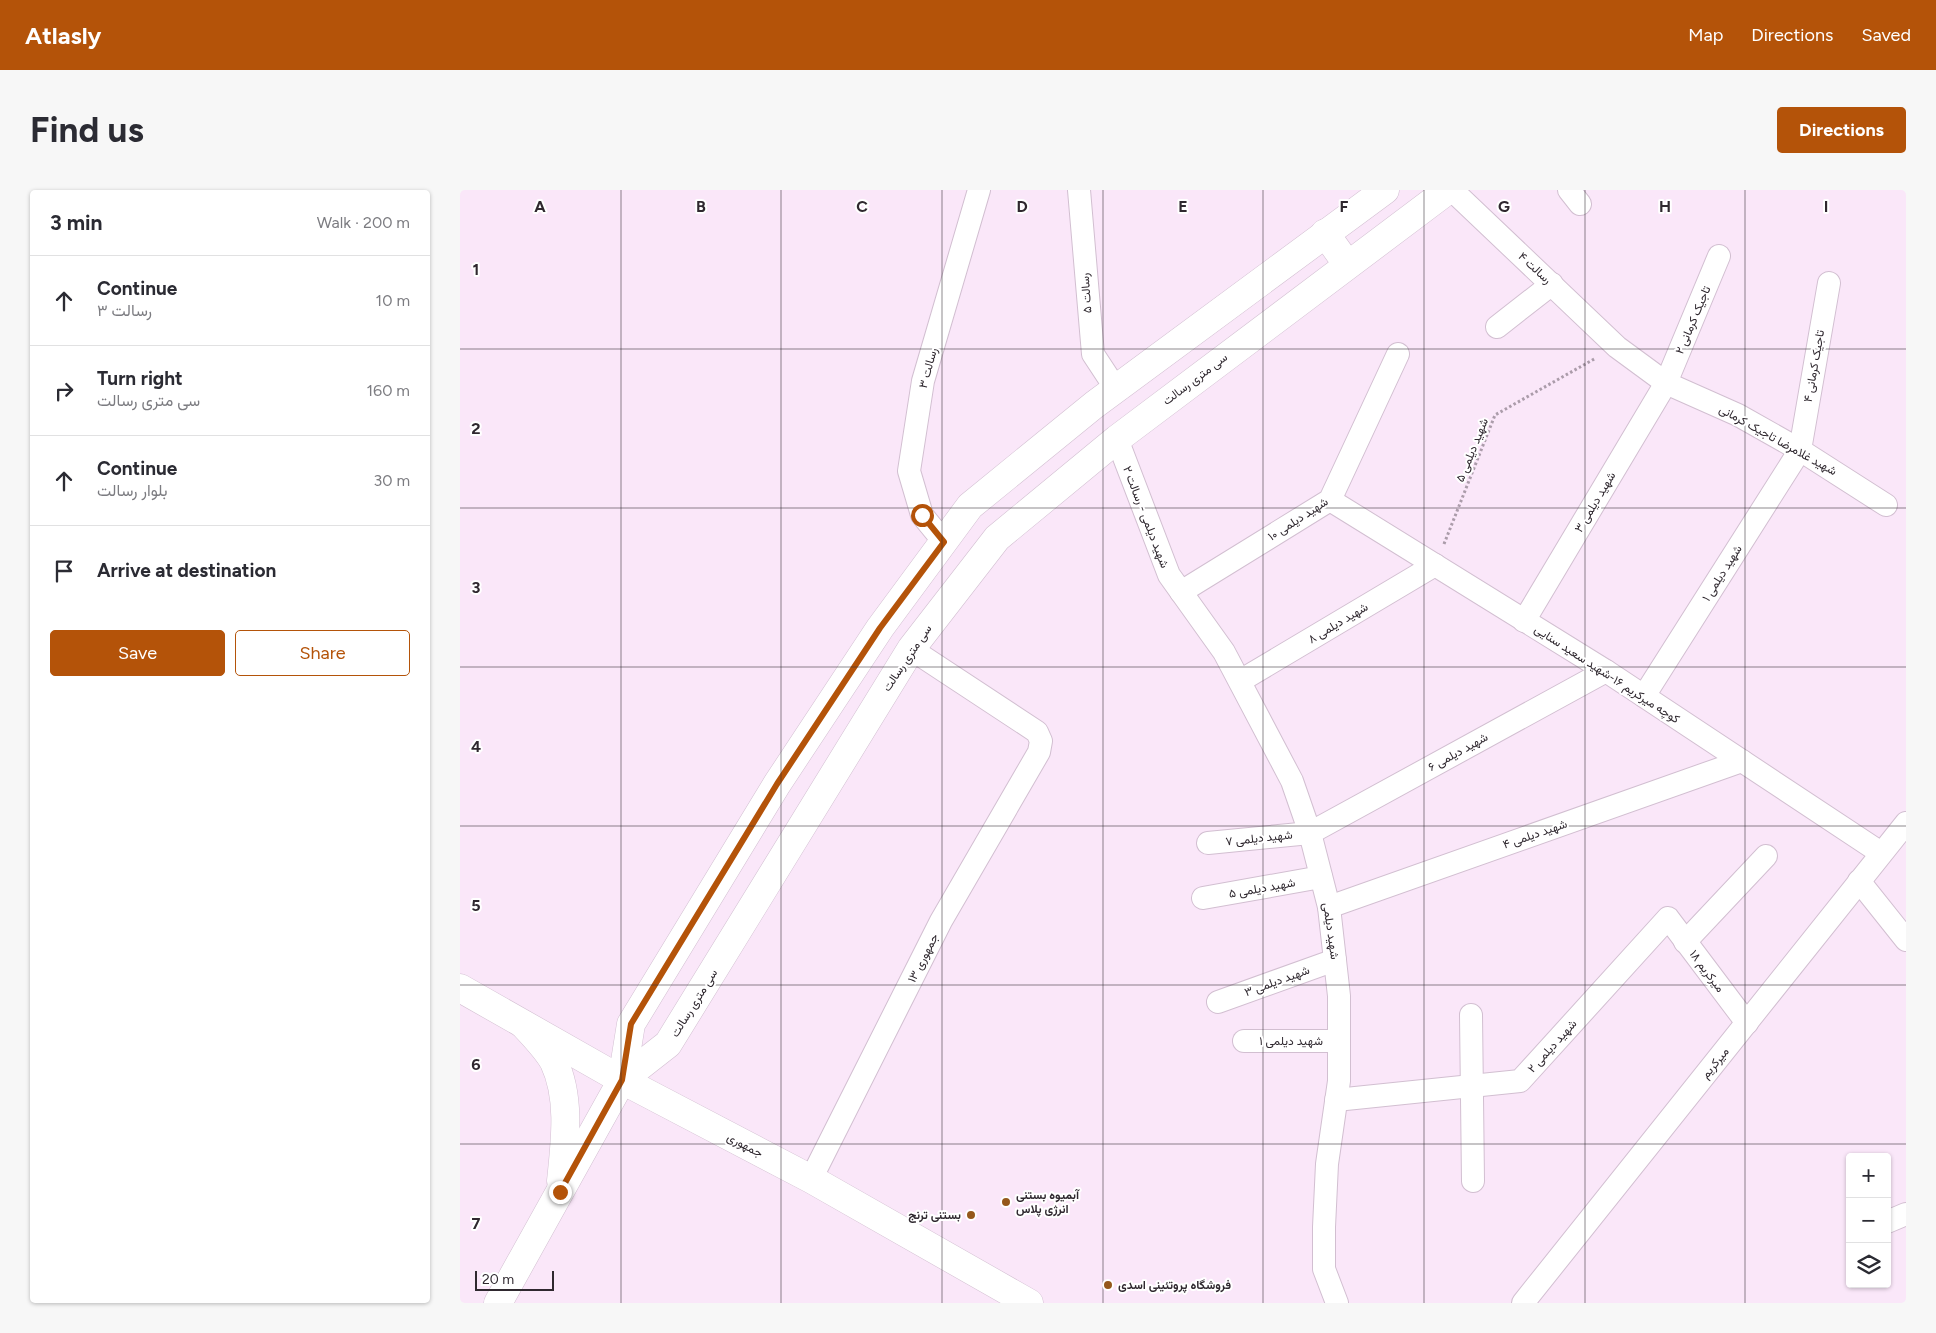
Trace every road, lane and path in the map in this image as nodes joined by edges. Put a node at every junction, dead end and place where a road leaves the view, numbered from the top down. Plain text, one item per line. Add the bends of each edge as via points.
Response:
1 (979, 190) edge
2 (1079, 190) edge
3 (1384, 190) edge
4 (1448, 190) edge
5 (1452, 190) edge
6 (1325, 233) junction
7 (1719, 256) dead end
8 (1347, 264) junction
9 (1829, 283) dead end
10 (1552, 284) junction
11 (1497, 327) dead end
12 (1617, 347) junction
13 (1398, 354) dead end
14 (1666, 383) junction
15 (1116, 389) junction
16 (1117, 439) junction
17 (1800, 450) junction
18 (1330, 500) junction
19 (1886, 505) dead end
20 (944, 542) junction
21 (1435, 565) junction
22 (1181, 592) junction
23 (1524, 621) junction
24 (910, 649) junction
25 (1606, 671) junction
26 (1240, 682) junction
27 (1644, 696) junction
28 (1742, 761) junction
29 (1906, 823) edge
30 (1310, 833) junction
31 (1208, 843) dead end
32 (1881, 853) junction
33 (1766, 856) dead end
34 (1321, 877) junction
35 (1859, 881) junction
36 (1203, 898) dead end
37 (1329, 907) junction
38 (1668, 918) joint
39 (1906, 940) edge
40 (1685, 942) junction
41 (1335, 960) junction
42 (460, 988) edge
43 (1218, 1002) dead end
44 (1471, 1015) dead end
45 (1747, 1023) junction
46 (524, 1025) junction
47 (1244, 1041) dead end
48 (1339, 1041) junction
49 (622, 1080) junction
50 (1473, 1086) junction
51 (1336, 1100) junction
52 (811, 1180) junction
53 (1473, 1181) dead end
54 (560, 1192) junction
55 (1906, 1214) edge
56 (1891, 1220) edge
57 (498, 1303) edge
58 (1029, 1303) edge
59 (1337, 1303) edge
60 (1523, 1303) edge

1 - 20 street, ۳ رسالت via 923,381 909,471 922,515
2 - 15 street, ۵ رسالت via 1093,354
3 - 6 main road
4 - 8 main road, سی متری رسالت
5 - 10 street, ۴ رسالت
6 - 8 main road
6 - 15 main road
7 - 14 street, تاجیک کرمانی ۲
8 - 16 main road, سی متری رسالت
9 - 17 street, تاجیک کرمانی ۴
10 - 11 street
10 - 12 street, ۴ رسالت
12 - 14 street, شهید غلامرضا تاجیک کرمانی
12 - 21 path, شهید دیلمی ۵ via 1495,415
13 - 18 street, ۱۰ شهید دیلمی
14 - 17 street, شهید غلامرضا تاجیک کرمانی via 1738,415
14 - 23 street, شهید دیلمی ۳
15 - 20 main road via 970,506
16 - 22 street, شهید دیلمی - رسالت ۲ via 1168,575
16 - 24 main road, سی متری رسالت via 997,538
17 - 19 street, شهید غلامرضا تاجیک کرمانی
17 - 27 street, شهید دیلمی ۱
18 - 21 street, کوچه میرکریم ۱۶-شهید سعید سنایی
18 - 22 street, ۱۰ شهید دیلمی
20 - 49 main road via 880,628 777,784 631,1024
21 - 23 street, کوچه میرکریم ۱۶-شهید سعید سنایی
21 - 26 street, ۸ شهید دیلمی
22 - 26 street, شهید دیلمی via 1224,652
23 - 25 street, کوچه میرکریم ۱۶-شهید سعید سنایی
24 - 49 main road, سی متری رسالت via 668,1044
24 - 52 street, ۱۳ جمهوری via 1036,732 1041,741 1039,752 941,921
25 - 27 street, کوچه میرکریم ۱۶-شهید سعید سنایی
25 - 30 street, ۶ شهید دیلمی
26 - 30 street, شهید دیلمی via 1292,781
27 - 28 street, کوچه میرکریم ۱۶-شهید سعید سنایی
28 - 32 street, کوچه میرکریم ۱۶-شهید سعید سنایی
28 - 37 street, ۴ شهید دیلمی
29 - 32 street, میرکریم
30 - 31 street, ۷ شهید دیلمی
30 - 34 street, شهید دیلمی
32 - 35 street, میرکریم
33 - 40 street
34 - 36 street, ۵ شهید دیلمی
34 - 37 street, شهید دیلمی
35 - 39 street
35 - 45 street, میرکریم
37 - 41 street, شهید دیلمی
38 - 40 street, ۱۸ میرکریم
38 - 50 street, ۲ شهید دیلمی via 1520,1081
40 - 45 street, ۱۸ میرکریم
41 - 43 street, ۳ شهید دیلمی
41 - 48 street, شهید دیلمی
42 - 46 main road, جمهوری
44 - 50 street
45 - 60 street, میرکریم
46 - 49 main road, جمهوری
46 - 54 main road via 553,1061 563,1088 565,1141
47 - 48 street, ۱ شهید دیلمی
48 - 51 street, شهید دیلمی
49 - 52 main road, جمهوری
49 - 54 main road
50 - 51 street, ۲ شهید دیلمی
50 - 53 street
51 - 59 street, شهید دیلمی via 1327,1164 1324,1270
52 - 58 main road, جمهوری
54 - 57 main road
55 - 56 street

